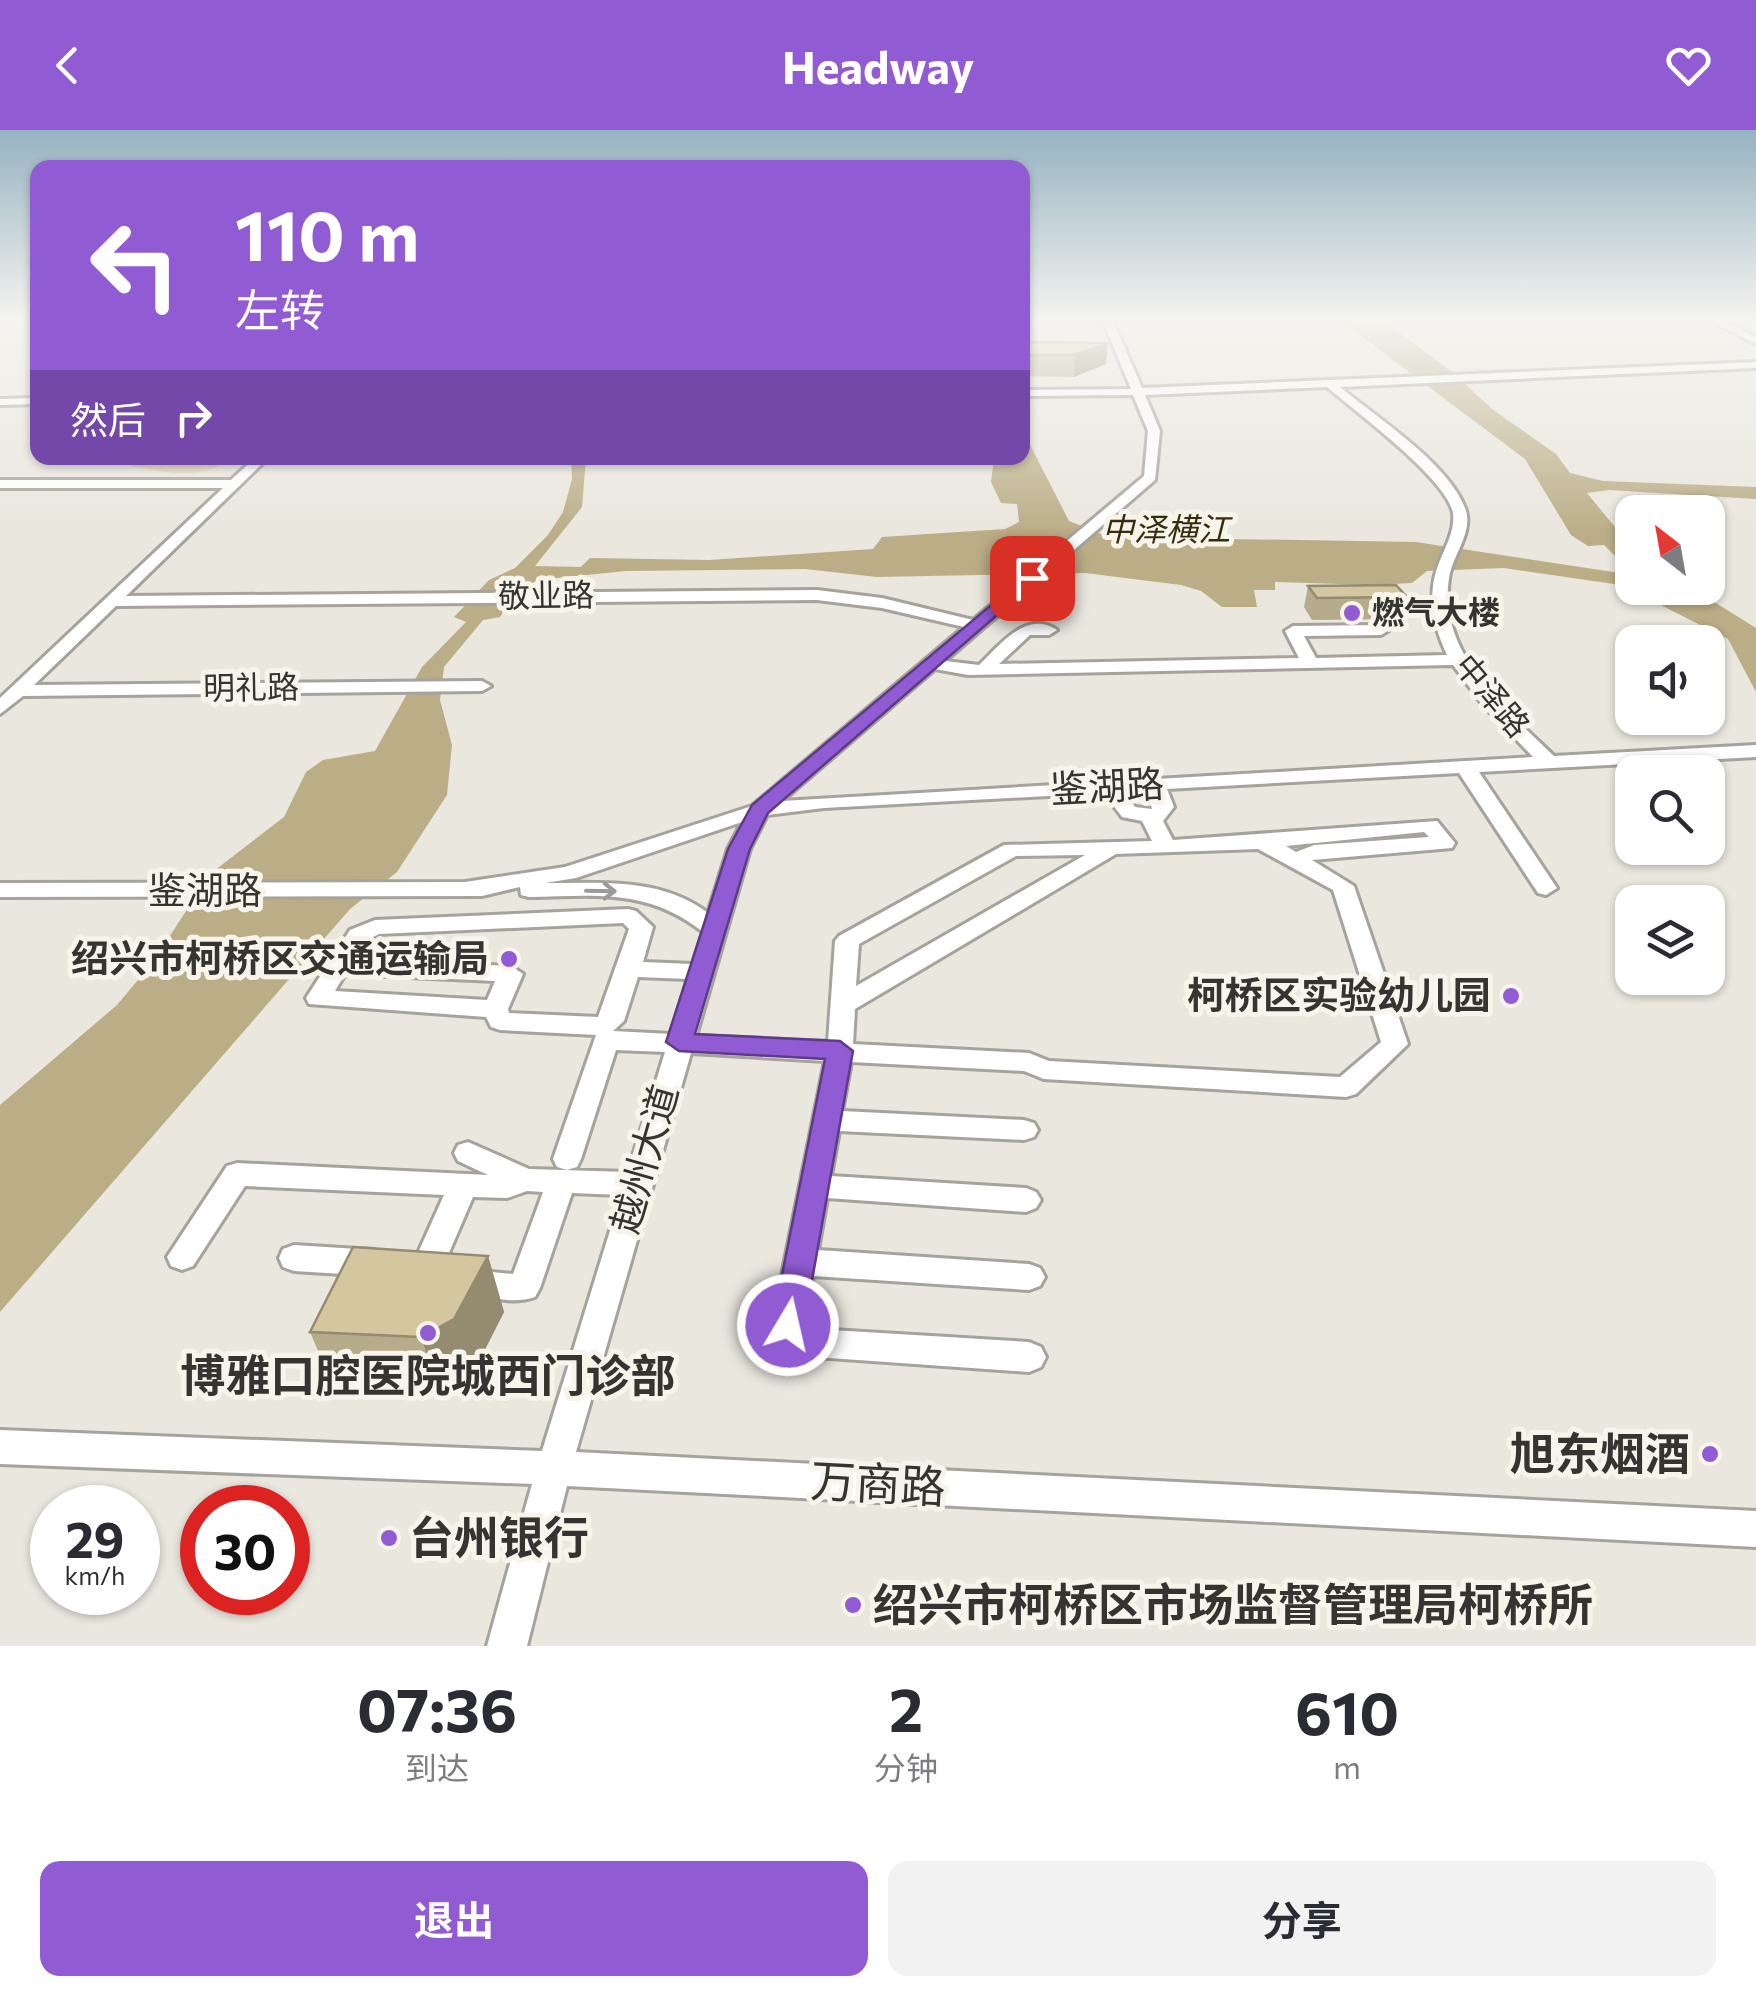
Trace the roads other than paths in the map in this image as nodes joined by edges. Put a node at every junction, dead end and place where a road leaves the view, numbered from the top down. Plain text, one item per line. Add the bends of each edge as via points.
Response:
1 (1139, 392) junction
2 (1145, 392) edge
3 (1339, 392) edge
4 (1030, 393) edge
5 (0, 402) edge
6 (30, 402) edge
7 (255, 465) edge
8 (0, 484) edge
9 (235, 484) junction
10 (114, 601) junction
11 (975, 626) junction
12 (1049, 630) dead end
13 (1381, 630) dead end
14 (1459, 660) junction
15 (930, 663) junction
16 (1310, 663) junction
17 (984, 669) junction
18 (482, 686) dead end
19 (19, 691) junction
20 (0, 708) edge
21 (1756, 751) edge
22 (1550, 763) junction
23 (1466, 768) junction
24 (1155, 784) junction
25 (1110, 786) junction
26 (760, 810) junction
27 (1152, 816) junction
28 (1262, 842) junction
29 (1166, 847) junction
30 (1110, 850) junction
31 (1296, 860) junction
32 (468, 888) junction
33 (1546, 888) dead end
34 (0, 890) edge
35 (525, 890) junction
36 (518, 919) junction
37 (714, 929) junction
38 (338, 966) junction
39 (629, 969) junction
40 (700, 972) junction
41 (843, 1005) junction
42 (495, 1009) junction
43 (679, 1042) junction
44 (840, 1051) junction
45 (826, 1120) junction
46 (1024, 1130) dead end
47 (468, 1153) dead end
48 (564, 1170) junction
49 (526, 1180) junction
50 (462, 1184) junction
51 (638, 1184) junction
52 (813, 1186) junction
53 (1026, 1200) dead end
54 (182, 1256) dead end
55 (294, 1258) dead end
56 (798, 1262) junction
57 (1029, 1277) dead end
58 (491, 1286) dead end
59 (1028, 1357) dead end
60 (0, 1448) edge
61 (554, 1468) junction
62 (1756, 1529) edge
63 (507, 1646) edge

1 - 2 street
1 - 4 street
1 - 11 street, 越州大道 via 1154,430 1150,477
3 - 14 street, 中泽路 via 1454,497 1462,524 1442,573 1440,617
5 - 6 street
7 - 9 street
8 - 9 street
9 - 10 street
10 - 11 street, 敬业路 via 817,595 882,602
10 - 19 street
11 - 15 street, 越州大道
12 - 17 street via 1026,630
13 - 16 street via 1293,632
14 - 16 street
14 - 22 street, 中泽路
15 - 17 street
15 - 26 street, 越州大道
16 - 17 street
18 - 19 street, 明礼路
19 - 20 street
21 - 22 street, 鉴湖路
22 - 23 street, 鉴湖路
23 - 24 street, 鉴湖路
23 - 33 street
24 - 25 street, 鉴湖路
24 - 27 street via 1164,808
25 - 26 street, 鉴湖路
25 - 27 street via 1129,814
26 - 32 street, 鉴湖路 via 568,872
26 - 37 street, 越州大道 via 739,849
27 - 29 street
28 - 29 street
28 - 31 street
28 - 31 street via 1430,825 1444,843 1314,851
29 - 30 street
30 - 41 street
30 - 41 street via 1012,850 847,942
31 - 44 street via 1344,886 1395,1044 1346,1088
32 - 34 street, 鉴湖路
32 - 35 street
35 - 36 street
35 -> 37 street via 658,892
36 - 38 street via 364,928
36 - 39 street via 608,914 638,920
37 - 40 street, 越州大道
38 - 42 street via 511,974
38 - 42 street via 318,998
39 - 40 street
39 - 42 street via 610,1021 602,1026 510,1022 500,1020
40 - 43 street, 越州大道
41 - 44 street
43 - 44 street
43 - 48 street via 606,1040
43 - 51 street, 越州大道
44 - 45 street
45 - 46 street
45 - 52 street
47 - 49 street
48 - 49 street
48 - 51 street
48 - 58 street via 524,1288
49 - 50 street via 508,1188
50 - 54 street via 237,1174
50 - 55 street via 428,1267
51 - 61 street, 越州大道
52 - 53 street
52 - 56 street
56 - 57 street
56 - 59 street via 788,1325 797,1338
60 - 61 street, 万商路
61 - 62 street, 万商路
61 - 63 street, 越州大道

